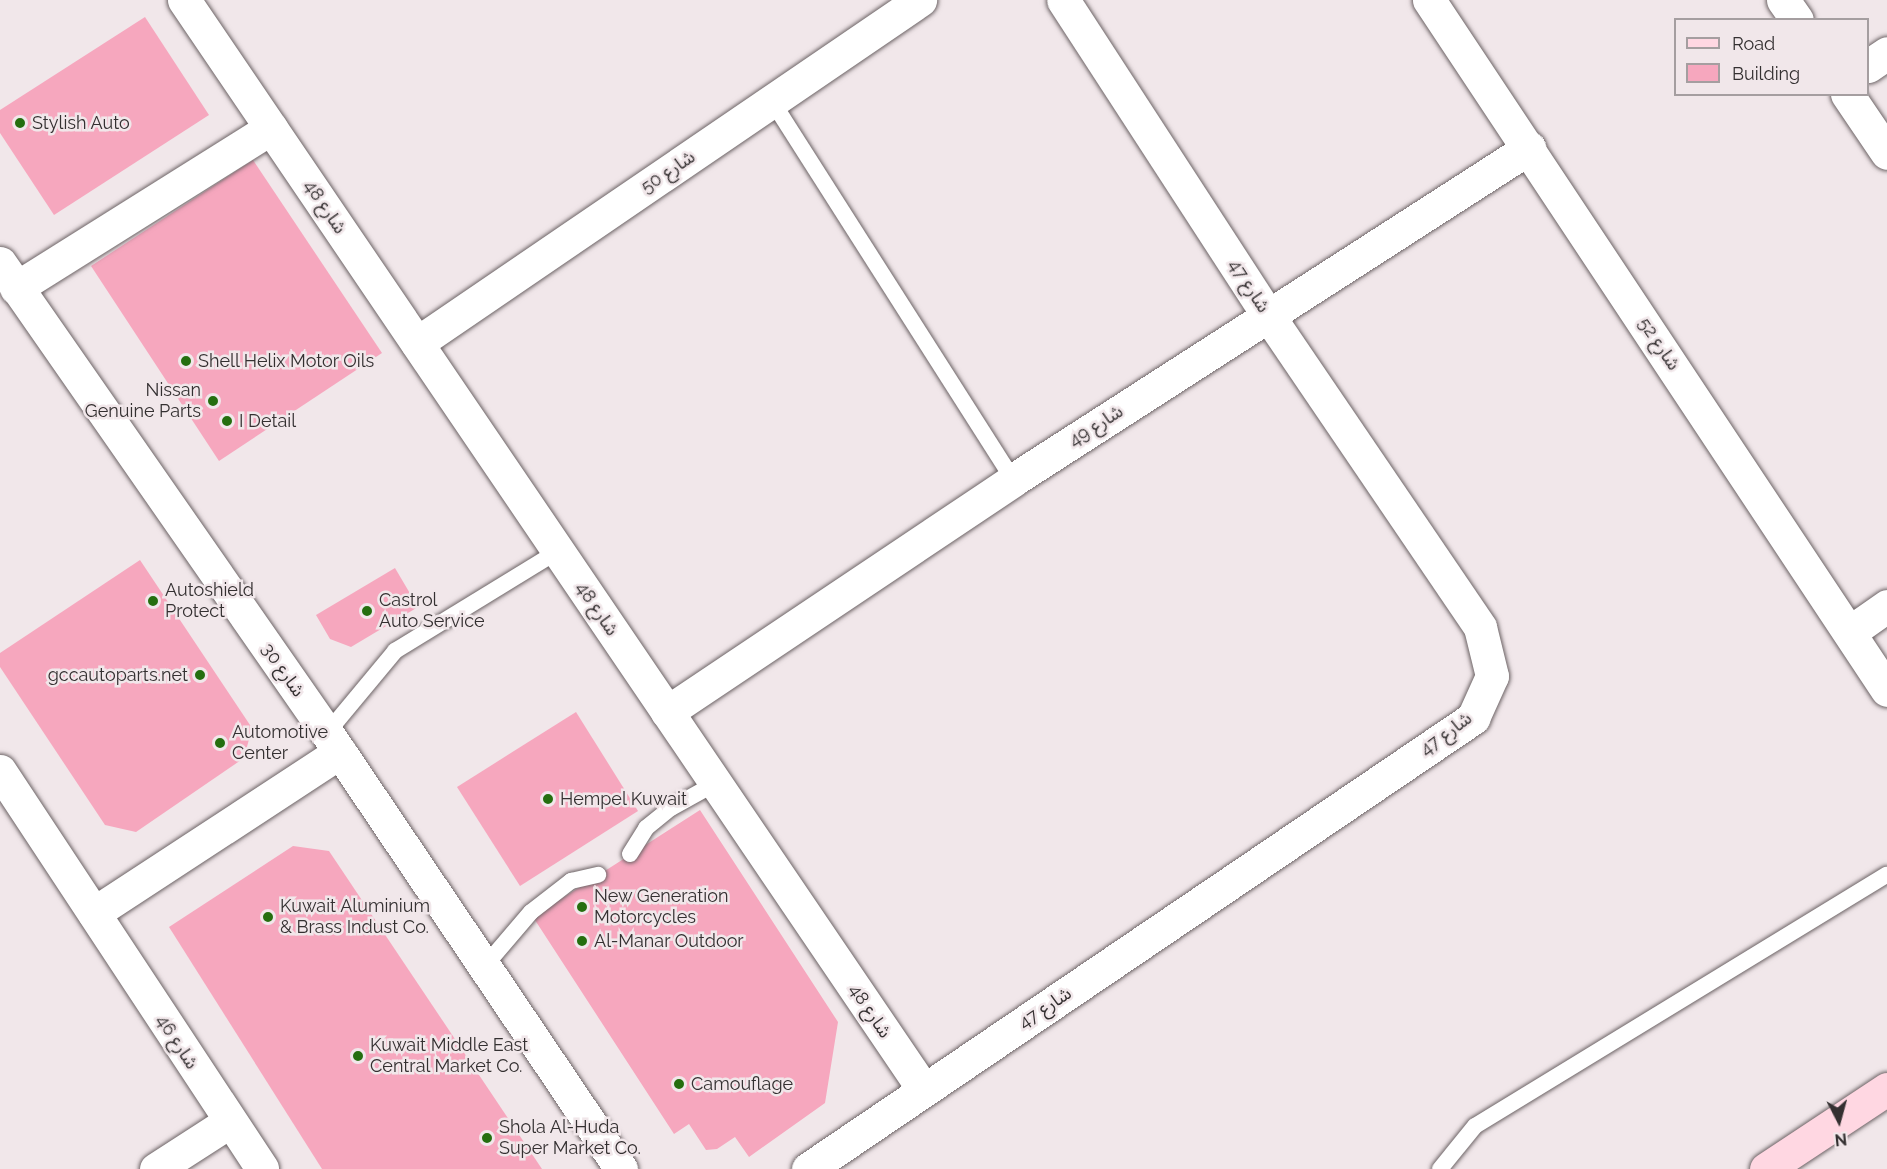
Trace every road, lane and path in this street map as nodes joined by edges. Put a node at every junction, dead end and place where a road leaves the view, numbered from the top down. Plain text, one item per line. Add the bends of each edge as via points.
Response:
1 (184, 0) edge
2 (920, 0) edge
3 (1063, 0) edge
4 (1429, 0) edge
5 (1783, 0) edge
6 (1796, 18) edge
7 (1887, 53) edge
8 (1869, 65) edge
9 (1848, 96) edge
10 (772, 101) junction
11 (271, 128) junction
12 (1529, 148) junction
13 (1887, 153) edge
14 (8, 276) edge
15 (1267, 314) junction
16 (417, 344) junction
17 (1013, 480) junction
18 (558, 551) junction
19 (1887, 606) edge
20 (1850, 632) junction
21 (1887, 690) edge
22 (667, 712) junction
23 (334, 743) junction
24 (0, 771) edge
25 (716, 783) junction
26 (630, 854) dead end
27 (598, 875) dead end
28 (1887, 875) edge
29 (94, 913) junction
30 (483, 967) junction
31 (1887, 1089) edge
32 (924, 1090) junction
33 (229, 1122) junction
34 (156, 1169) edge
35 (262, 1169) edge
36 (621, 1169) edge
37 (808, 1169) edge
38 (1440, 1169) edge
39 (1766, 1169) edge

1 - 11 street, شارع 48
2 - 10 street, شارع 50
3 - 15 street, شارع 47
4 - 12 street, شارع 52
5 - 6 street
7 - 8 street
9 - 13 street
10 - 16 street, شارع 50
10 - 17 lane
11 - 14 street
11 - 16 street, شارع 48
12 - 15 street, شارع 49
12 - 20 street, شارع 52
14 - 23 street, شارع 30
15 - 17 street, شارع 49
15 - 32 street, شارع 47 via 1480,627 1492,676 1473,718
16 - 18 street, شارع 48
17 - 22 street, شارع 49
18 - 22 street, شارع 48
18 - 23 lane via 395,651
19 - 20 street
20 - 21 street, شارع 52
22 - 25 street, شارع 48
23 - 29 street
23 - 30 street, شارع 30
24 - 29 street, شارع 46
25 - 26 lane via 671,808 646,828
25 - 32 street, شارع 48
27 - 30 lane via 571,881 531,912
28 - 38 lane via 1475,1126
29 - 33 street, شارع 46
30 - 36 street, شارع 30
31 - 39 main road
32 - 37 street, شارع 47
33 - 34 street
33 - 35 street, شارع 46

